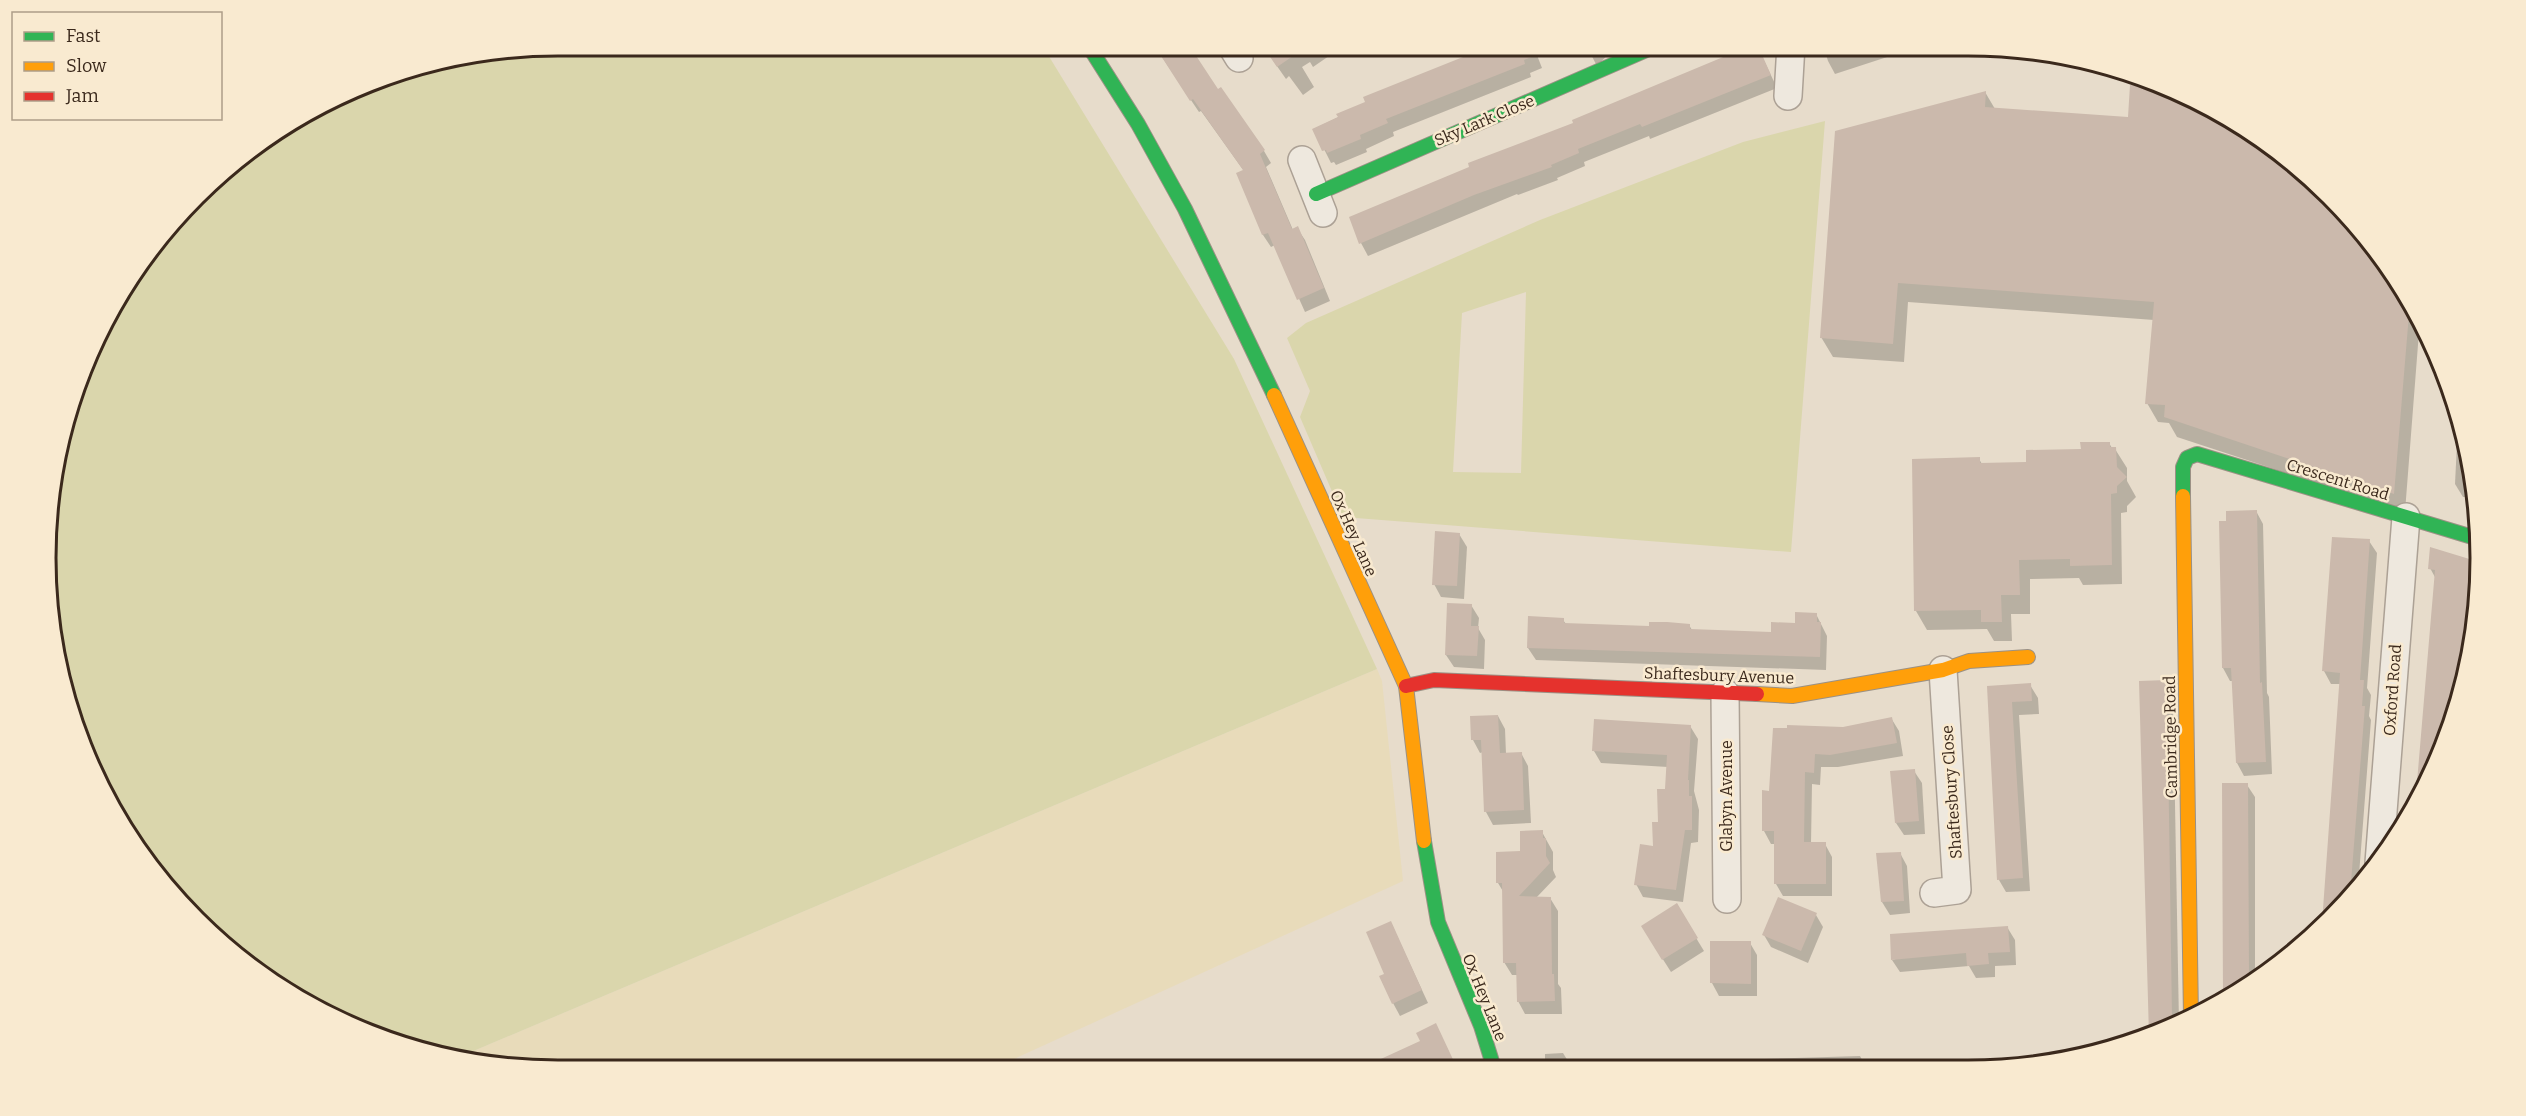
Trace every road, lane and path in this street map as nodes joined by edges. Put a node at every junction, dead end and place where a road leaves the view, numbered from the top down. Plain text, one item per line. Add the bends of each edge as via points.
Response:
1 (1095, 56) edge
2 (1633, 56) edge
3 (1790, 56) edge
4 (1788, 96) dead end
5 (1302, 160) dead end
6 (1319, 203) joint
7 (2187, 458) joint
8 (2406, 517) junction
9 (2469, 536) edge
10 (2028, 657) dead end
11 (1944, 670) junction
12 (1406, 686) junction
13 (1725, 693) junction
14 (2380, 845) edge
15 (1934, 893) dead end
16 (1727, 899) dead end
17 (2191, 1009) edge
18 (1492, 1060) edge

1 - 12 street, Ox Hey Lane via 1185,209
2 - 6 street, Sky Lark Close
3 - 4 street
5 - 6 street, Sky Lark Close
7 - 8 street, Crescent Road via 2197,454
7 - 17 street, Cambridge Road via 2183,467
8 - 9 street, Crescent Road
8 - 14 street, Oxford Road
10 - 11 street, Shaftesbury Avenue via 1969,661
11 - 13 street, Shaftesbury Avenue via 1792,696
11 - 15 street, Shaftesbury Close via 1958,891
12 - 13 street, Shaftesbury Avenue via 1434,680
12 - 18 street, Ox Hey Lane via 1426,857 1438,922
13 - 16 street, Glabyn Avenue

